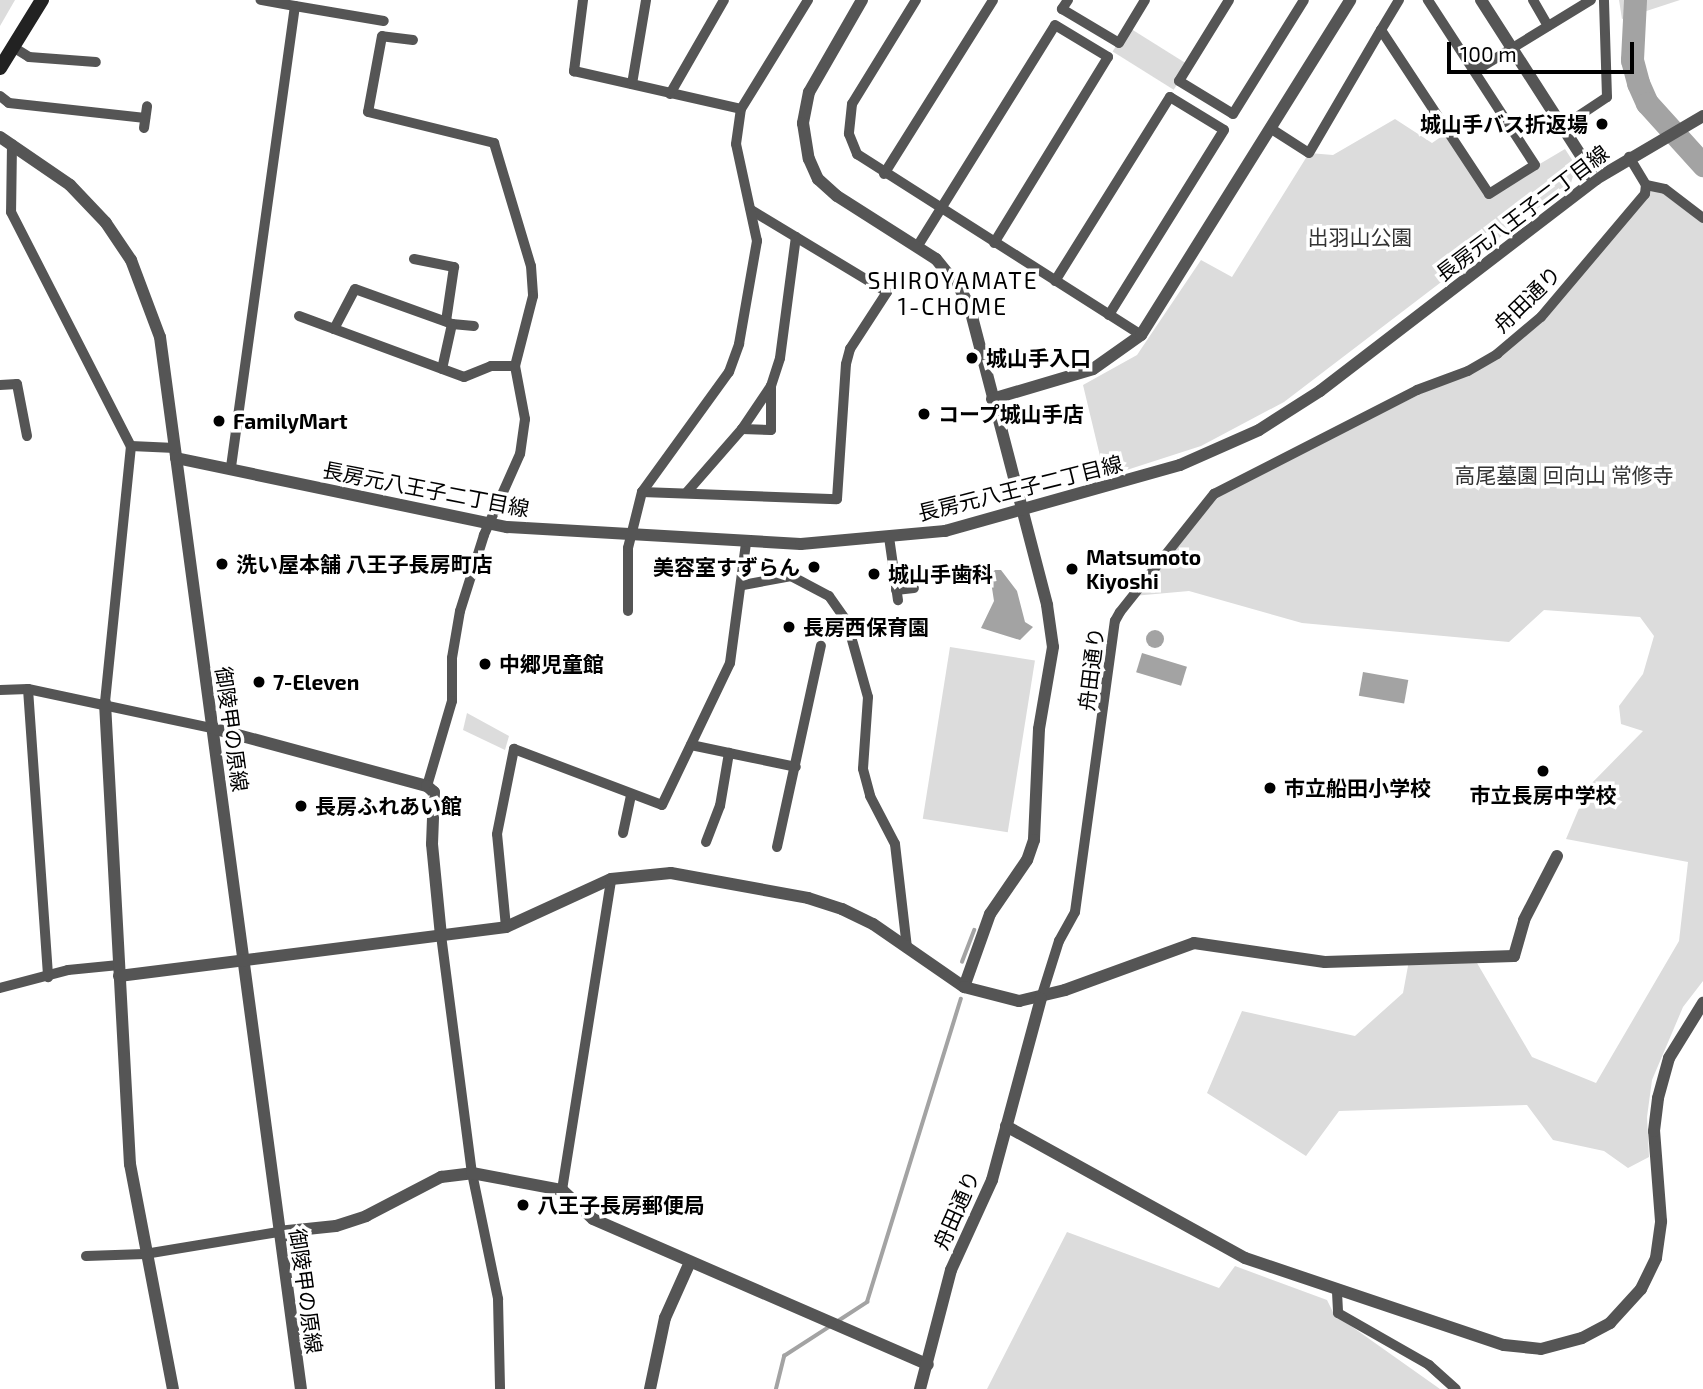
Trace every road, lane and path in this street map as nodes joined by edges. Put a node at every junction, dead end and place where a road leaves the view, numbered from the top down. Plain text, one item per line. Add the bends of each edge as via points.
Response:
1 (42, 0) edge
2 (261, 0) edge
3 (583, 0) edge
4 (646, 0) edge
5 (724, 0) edge
6 (808, 0) edge
7 (862, 0) edge
8 (916, 0) edge
9 (992, 0) edge
10 (1068, 0) edge
11 (1145, 0) edge
12 (1230, 0) edge
13 (1304, 0) edge
14 (1350, 0) edge
15 (1399, 0) edge
16 (1428, 0) edge
17 (1481, 0) edge
18 (1533, 0) edge
19 (1591, 0) edge
20 (1604, 0) edge
21 (295, 6) junction
22 (384, 21) dead end
23 (1548, 26) junction
24 (1381, 30) junction
25 (413, 40) dead end
26 (13, 47) junction
27 (1512, 48) junction
28 (96, 62) dead end
29 (0, 68) edge
30 (1475, 71) junction
31 (632, 84) junction
32 (670, 94) junction
33 (0, 96) edge
34 (147, 106) dead end
35 (741, 109) junction
36 (1703, 116) edge
37 (1562, 127) junction
38 (1270, 128) junction
39 (6, 140) edge
40 (1629, 157) junction
41 (884, 174) junction
42 (1596, 178) junction
43 (1646, 185) junction
44 (940, 209) junction
45 (751, 210) junction
46 (1703, 218) edge
47 (796, 237) junction
48 (994, 243) junction
49 (917, 247) junction
50 (414, 260) dead end
51 (1055, 281) junction
52 (1109, 315) junction
53 (299, 316) dead end
54 (449, 322) junction
55 (474, 326) dead end
56 (334, 329) junction
57 (1142, 335) junction
58 (515, 366) junction
59 (442, 369) junction
60 (0, 385) edge
61 (771, 386) junction
62 (992, 399) junction
63 (743, 429) junction
64 (27, 436) dead end
65 (131, 446) junction
66 (175, 453) junction
67 (231, 467) junction
68 (642, 492) junction
69 (687, 492) junction
70 (1020, 510) junction
71 (490, 524) junction
72 (630, 536) junction
73 (889, 537) junction
74 (746, 543) junction
75 (743, 585) junction
76 (914, 588) dead end
77 (628, 611) dead end
78 (821, 646) dead end
79 (28, 689) junction
80 (0, 690) edge
81 (105, 704) junction
82 (212, 728) junction
83 (691, 745) junction
84 (729, 753) junction
85 (796, 767) junction
86 (427, 786) junction
87 (631, 796) junction
88 (623, 833) dead end
89 (706, 842) dead end
90 (777, 847) dead end
91 (1557, 856) dead end
92 (611, 879) junction
93 (506, 927) junction
94 (442, 934) junction
95 (907, 948) junction
96 (244, 962) junction
97 (119, 970) junction
98 (48, 976) junction
99 (964, 987) junction
100 (0, 988) edge
101 (1041, 998) junction
102 (1703, 1003) edge
103 (1006, 1126) junction
104 (472, 1172) junction
105 (562, 1190) junction
106 (278, 1232) junction
107 (145, 1254) junction
108 (86, 1256) dead end
109 (690, 1262) junction
110 (1337, 1292) junction
111 (929, 1365) junction
112 (173, 1389) edge
113 (301, 1389) edge
114 (500, 1389) edge
115 (650, 1389) edge
116 (920, 1389) edge
117 (1456, 1389) edge

1 - 26 main road
2 - 21 street
3 - 31 street via 574,71
4 - 31 street
5 - 32 street
6 - 35 street
7 - 49 street via 809,92 803,123 809,159 818,179 837,196
8 - 41 street via 848,117 857,154
9 - 41 street
10 - 11 street via 1062,9 1119,43
12 - 13 street via 1179,81 1233,114
14 - 38 street
15 - 24 street
16 - 30 street
17 - 27 street
18 - 23 street
19 - 23 street
20 - 37 street via 1607,97
21 - 22 street
21 - 67 street
23 - 27 street
24 - 30 street via 1489,194 1535,165
24 - 38 street via 1309,153
25 - 58 street via 382,36 368,113 494,143 499,149 531,266 533,296
26 - 28 street via 29,57
26 - 29 main road
27 - 30 street
27 - 37 street
31 - 32 street
32 - 35 street
33 - 34 street via 9,103 145,123
35 - 45 street via 736,144
36 - 40 street, 長房元八王子二丁目線
37 - 42 street
38 - 57 street
39 - 65 street via 11,212
39 - 66 street, 御陵甲の原線 via 88,201 131,260 160,337
40 - 42 street, 長房元八王子二丁目線
40 - 43 street
41 - 44 street
42 - 70 street, 長房元八王子二丁目線 via 1320,391 1259,429 1180,465
43 - 46 street via 1665,189
43 - 101 street, 舟田通り via 1645,194 1556,303 1497,354 1214,494 1121,612 1115,621 1075,912 1060,939
44 - 48 street
44 - 48 street via 1055,26 1108,57
44 - 49 street
45 - 47 street
45 - 68 street via 757,241 739,344 729,372
47 - 61 street via 780,358
47 - 69 street via 887,292 850,349 844,371 837,499
48 - 51 street
49 - 62 street via 951,272 964,296
50 - 54 street via 454,267
51 - 52 street
51 - 52 street via 1170,97 1224,130
52 - 57 street
53 - 56 street
54 - 55 street
54 - 56 street via 355,289
54 - 59 street
56 - 59 street
57 - 62 street via 1093,369
58 - 59 street via 491,366 464,377
58 - 71 street via 525,419 520,454
60 - 64 street via 17,384
61 - 63 street
61 - 63 street via 771,430
62 - 70 street
63 - 69 street
65 - 66 street
65 - 81 street
66 - 67 street, 長房元八王子二丁目線
66 - 82 street, 御陵甲の原線
67 - 71 street, 長房元八王子二丁目線
68 - 69 street
68 - 72 street
70 - 73 street, 長房元八王子二丁目線 via 945,531
70 - 99 street via 1053,647 1039,729 1034,840 1027,860 990,914
71 - 72 street, 長房元八王子二丁目線
71 - 86 street via 460,611 452,657 452,701
72 - 74 street, 長房元八王子二丁目線
72 - 77 street
73 - 74 street, 長房元八王子二丁目線
73 - 76 street via 897,595
74 - 75 street
75 - 83 street via 730,663
75 - 95 street via 791,576 829,596 853,636 868,697 863,769 870,796 895,844
78 - 85 street
79 - 80 street
79 - 81 street
79 - 98 street
81 - 82 street
81 - 97 street
82 - 86 street
82 - 96 street, 御陵甲の原線
83 - 84 street
83 - 87 street via 662,805
84 - 85 street
84 - 89 street via 720,806
85 - 90 street
86 - 94 street via 434,792 432,844
87 - 88 street
87 - 93 street via 514,748 497,834
91 - 101 street via 1524,920 1514,956 1325,961 1194,943
92 - 93 street
92 - 95 street via 671,873 808,898 873,924
92 - 105 street
93 - 94 street
94 - 96 street
94 - 104 street
95 - 99 street
96 - 97 street
96 - 106 street, 御陵甲の原線
97 - 98 street
97 - 107 street via 130,1164
98 - 100 street
99 - 101 street via 1019,1001
101 - 103 street, 舟田通り
102 - 110 street via 1669,1058 1658,1098 1654,1130 1661,1221 1656,1258 1642,1289 1610,1323 1563,1344 1522,1348
103 - 110 street via 1198,1236
103 - 111 street, 舟田通り via 982,1207 951,1270
104 - 105 street
104 - 106 street via 441,1177 356,1220
104 - 114 street via 498,1299
105 - 109 street via 593,1219
106 - 107 street
106 - 113 street, 御陵甲の原線
107 - 108 street
107 - 112 street
109 - 111 street
109 - 115 street via 665,1318
110 - 117 street via 1339,1313 1429,1365
111 - 116 street, 舟田通り

